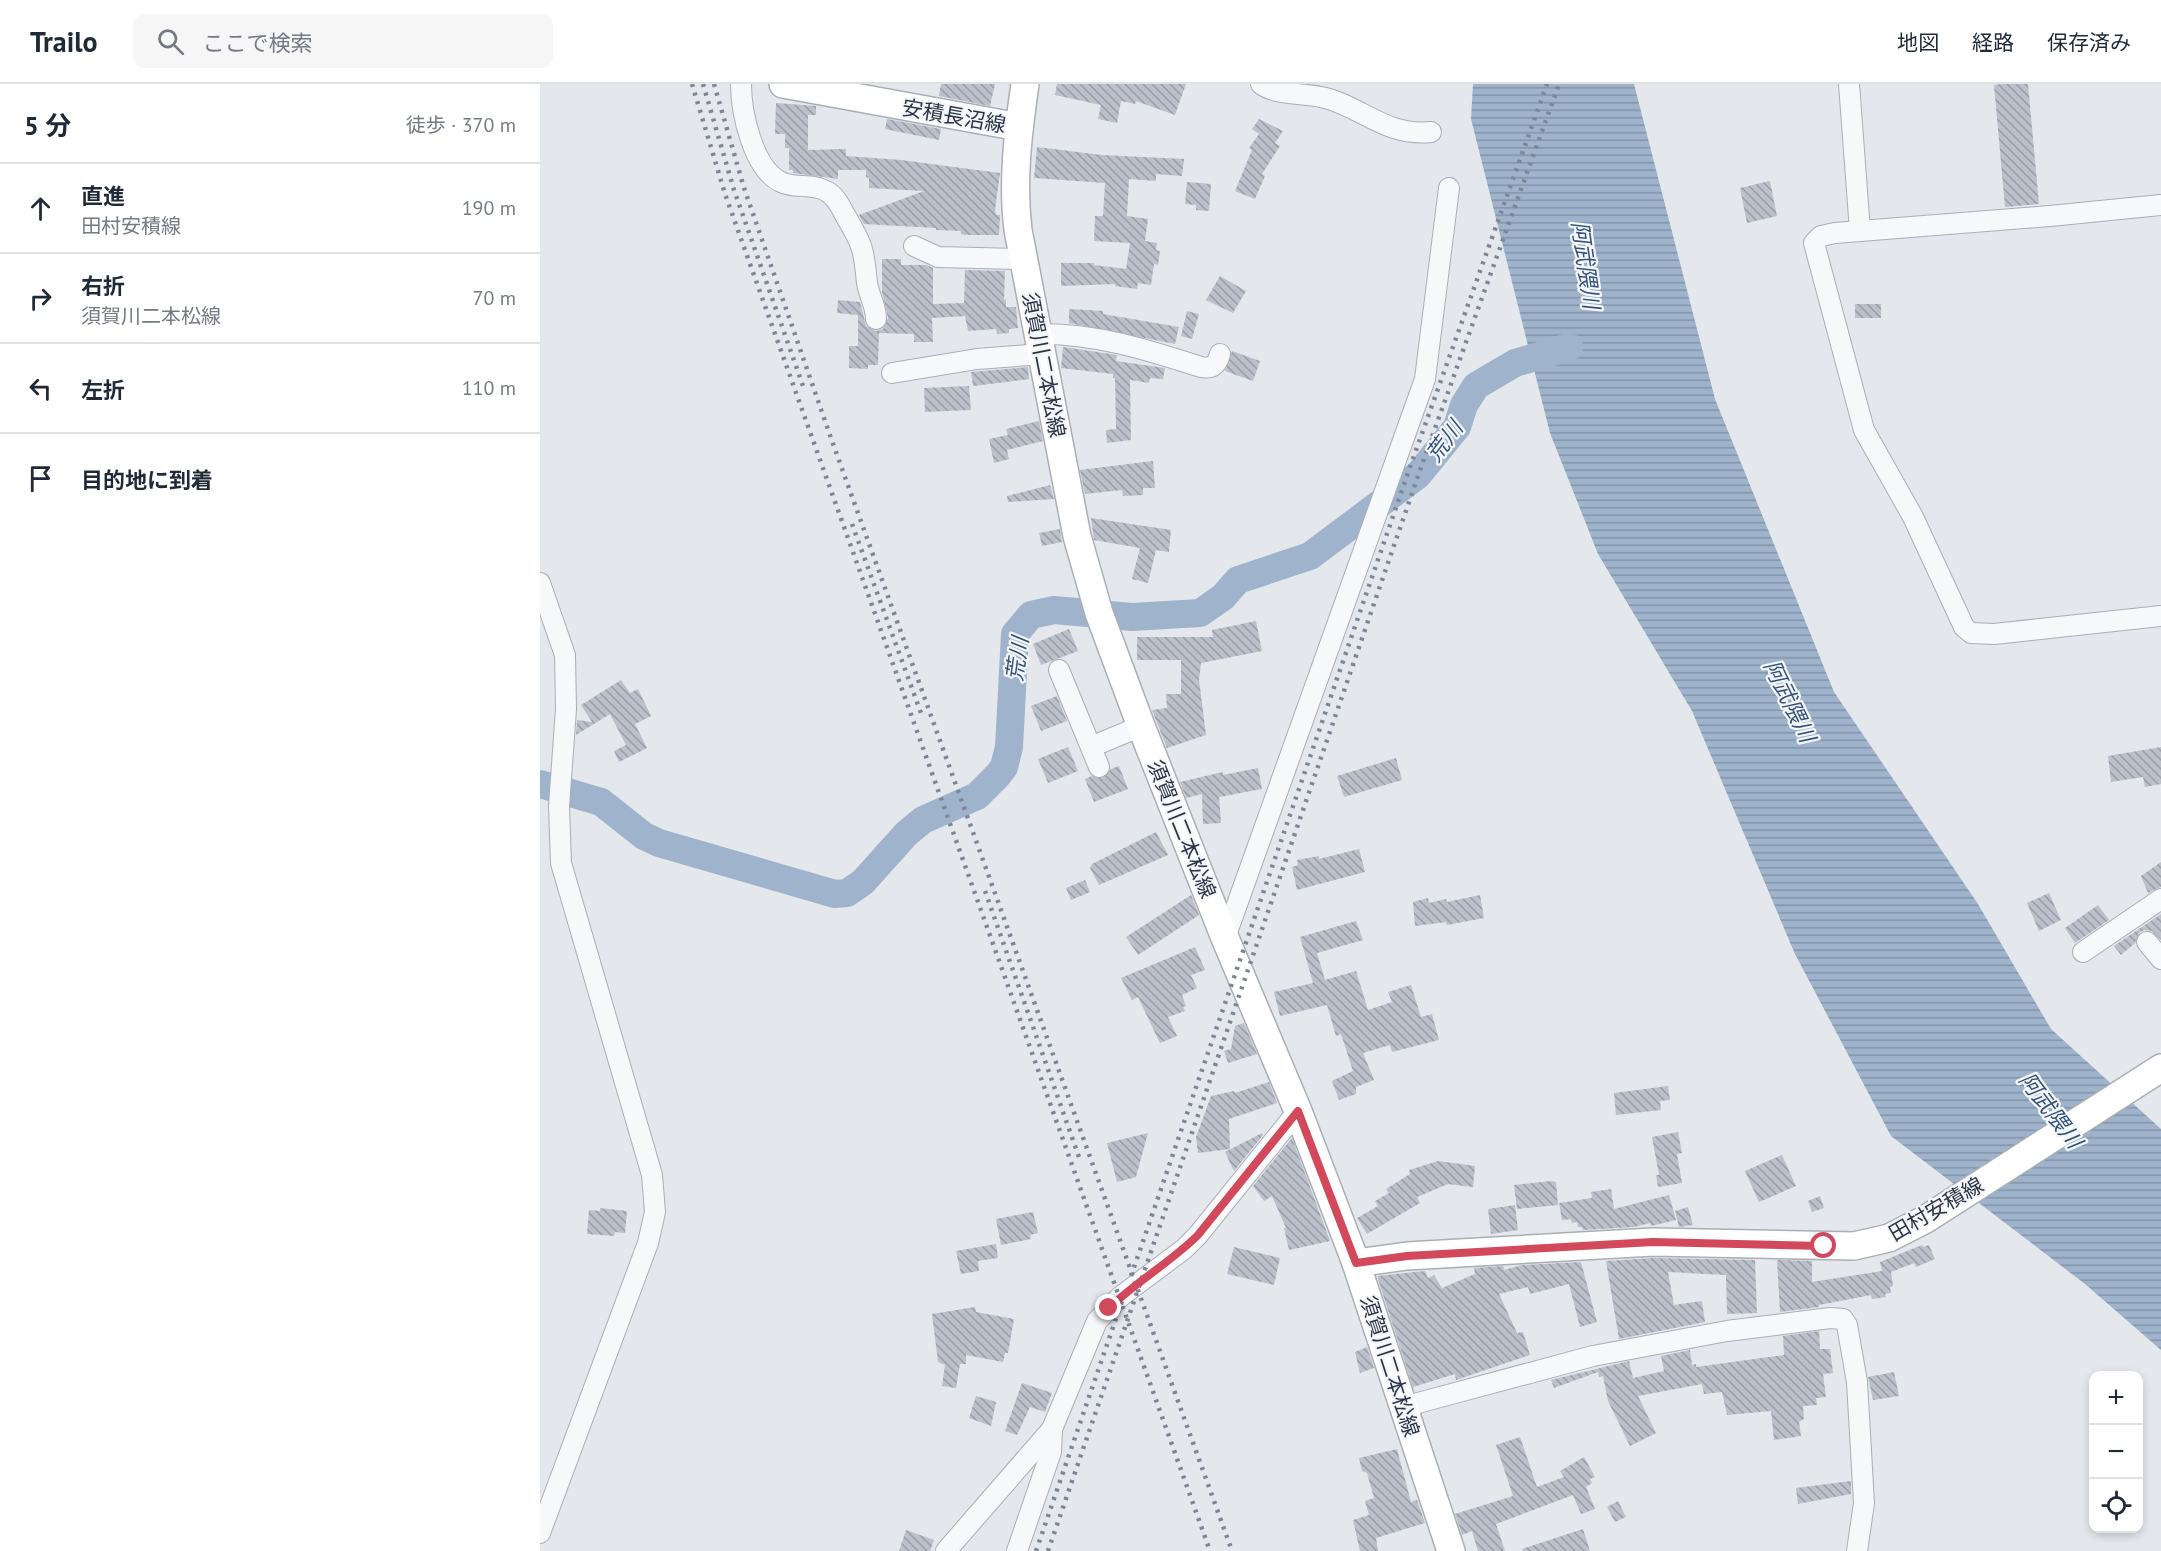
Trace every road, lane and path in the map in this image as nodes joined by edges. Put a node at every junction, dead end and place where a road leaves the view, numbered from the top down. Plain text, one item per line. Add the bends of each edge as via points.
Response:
1 (741, 84) edge
2 (783, 84) edge
3 (1025, 84) edge
4 (1261, 84) edge
5 (1849, 84) edge
6 (841, 89) edge
7 (1019, 127) junction
8 (1431, 132) dead end
9 (1449, 188) dead end
10 (2161, 205) edge
11 (1860, 231) junction
12 (914, 246) dead end
13 (1023, 259) junction
14 (876, 319) dead end
15 (1041, 344) junction
16 (1220, 354) dead end
17 (892, 373) dead end
18 (540, 583) edge
19 (2161, 616) edge
20 (1059, 670) dead end
21 (1141, 726) junction
22 (1091, 747) junction
23 (1099, 767) dead end
24 (2161, 899) edge
25 (1225, 938) junction
26 (2147, 942) dead end
27 (2084, 952) dead end
28 (2161, 959) edge
29 (2156, 1072) edge
30 (1298, 1111) junction
31 (1356, 1263) junction
32 (1403, 1407) junction
33 (1052, 1429) junction
34 (540, 1533) edge
35 (946, 1551) edge
36 (1017, 1551) edge
37 (1451, 1551) edge
38 (1857, 1551) edge

1 - 14 street via 745,124 771,174 786,184 826,191 858,234
2 - 6 main road, 安積長沼線
3 - 7 main road, 須賀川二本松線
4 - 8 street via 1337,101 1382,124
5 - 11 street
6 - 7 main road, 安積長沼線
7 - 13 main road, 須賀川二本松線 via 1015,203
9 - 25 street via 1425,379
10 - 11 street
11 - 19 street via 1826,234 1814,243 1868,440 1913,517 1964,627 1971,633 1994,634
12 - 13 street via 938,257
13 - 15 main road, 須賀川二本松線
15 - 16 street via 1063,334 1108,340 1201,368 1212,366
15 - 17 street
15 - 21 main road, 須賀川二本松線 via 1077,536 1099,613
18 - 34 street via 566,655 559,806 561,863 652,1175 655,1199 648,1243
20 - 22 street
21 - 22 street
21 - 25 main road, 須賀川二本松線
22 - 23 street
24 - 27 street
25 - 30 main road, 須賀川二本松線
26 - 28 street
29 - 31 main road, 田村安積線 via 1951,1204 1889,1238 1854,1246 1653,1242 1407,1256
30 - 31 main road, 須賀川二本松線
30 - 33 street via 1198,1235 1120,1297 1097,1321
31 - 32 main road, 須賀川二本松線
32 - 37 main road, 須賀川二本松線
32 - 38 street via 1593,1356 1727,1331 1830,1318 1843,1320 1857,1382 1864,1503
33 - 35 street
33 - 36 street via 1051,1452

